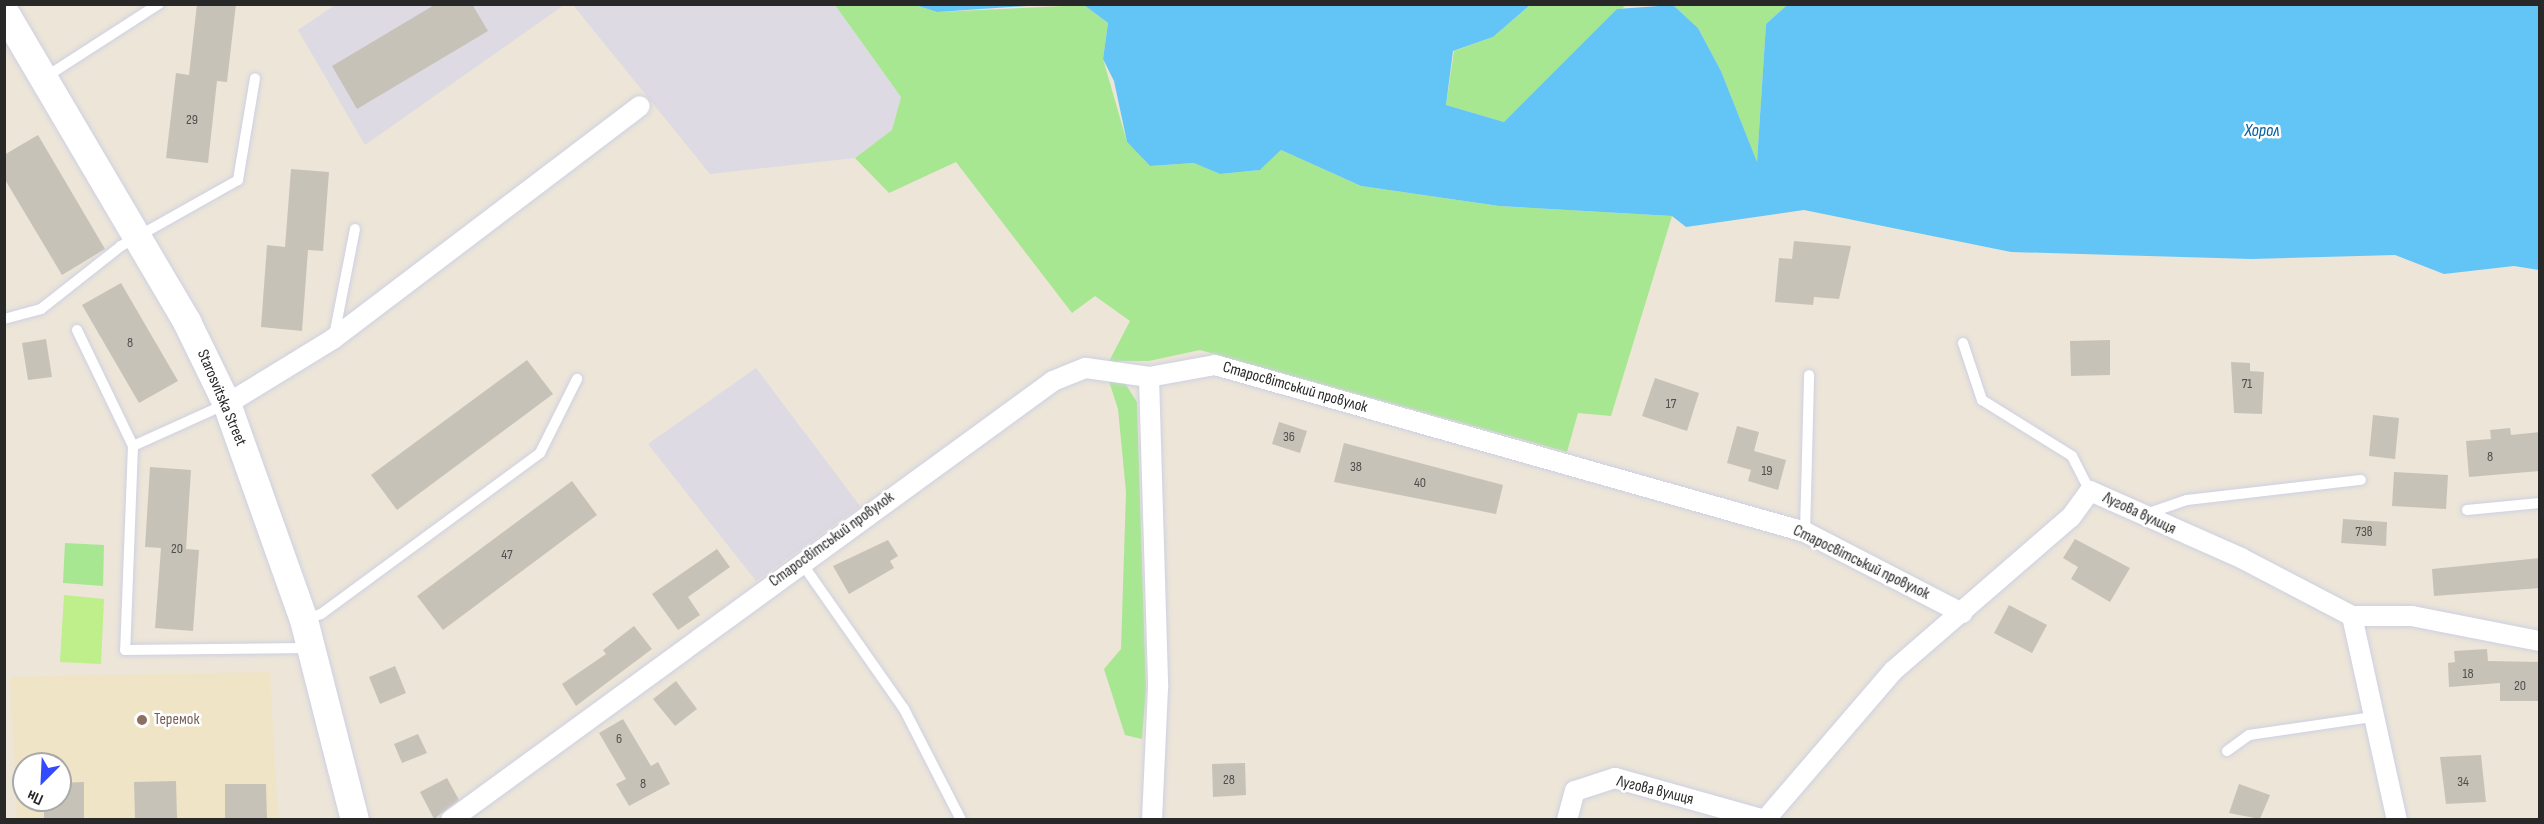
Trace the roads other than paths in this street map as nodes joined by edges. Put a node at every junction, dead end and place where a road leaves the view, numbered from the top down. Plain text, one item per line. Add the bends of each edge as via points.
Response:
1 (159, 4) edge
2 (4, 11) edge
3 (255, 78) dead end
4 (44, 79) junction
5 (640, 106) dead end
6 (355, 230) dead end
7 (138, 236) junction
8 (4, 319) edge
9 (77, 330) dead end
10 (333, 339) junction
11 (1963, 343) dead end
12 (1809, 375) dead end
13 (1149, 377) junction
14 (577, 379) dead end
15 (227, 404) junction
16 (133, 446) junction
17 (2361, 480) dead end
18 (2090, 491) junction
19 (2540, 503) edge
20 (2467, 510) dead end
21 (2141, 516) junction
22 (1805, 532) junction
23 (801, 562) junction
24 (1962, 613) junction
25 (2352, 616) junction
26 (304, 620) junction
27 (2540, 641) edge
28 (311, 648) junction
29 (2372, 717) junction
30 (2227, 751) dead end
31 (355, 819) edge
32 (451, 819) edge
33 (961, 819) edge
34 (1152, 819) edge
35 (1567, 819) edge
36 (1764, 819) edge
37 (2397, 819) edge

1 - 4 lane
2 - 4 street, Starosvitska Street
3 - 7 lane via 238,180
4 - 7 street, Starosvitska Street
5 - 10 street
6 - 10 lane
7 - 8 lane via 41,309
7 - 15 street, Starosvitska Street
9 - 16 lane
10 - 15 street
11 - 18 lane via 1982,400 2072,456
12 - 22 lane
13 - 22 street, Старосвітський провулок via 1215,366
13 - 23 street, Старосвітський провулок via 1086,368 1053,381
13 - 34 street via 1158,688
14 - 26 lane via 540,453 321,614
15 - 16 lane
15 - 26 street, Starosvitska Street
16 - 28 lane via 125,650
17 - 21 lane via 2187,500
18 - 21 street, Лугова вулиця
18 - 24 street, Лугова вулиця via 2071,517
19 - 20 lane
21 - 25 street, Лугова вулиця via 2241,558
22 - 24 street, Старосвітський провулок
23 - 32 street, Старосвітський провулок via 558,746
23 - 33 lane via 904,709
24 - 36 street, Лугова вулиця via 1893,671
25 - 27 street via 2412,616
25 - 29 street
26 - 28 street, Starosvitska Street
28 - 31 street, Starosvitska Street
29 - 30 lane via 2249,735
29 - 37 street
35 - 36 street, Лугова вулиця via 1575,791 1616,778

